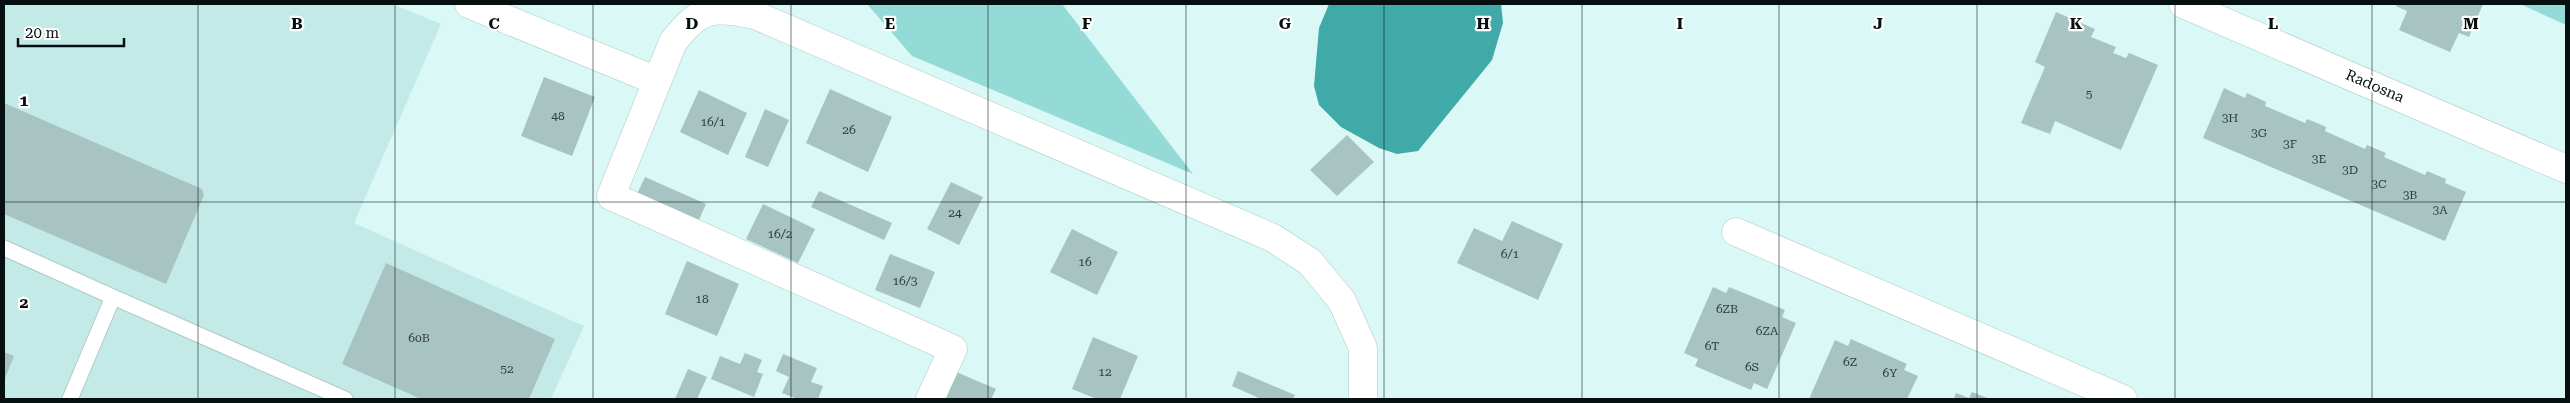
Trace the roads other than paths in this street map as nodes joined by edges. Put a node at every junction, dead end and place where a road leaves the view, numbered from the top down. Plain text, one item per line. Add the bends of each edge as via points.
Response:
1 (469, 4) edge
2 (2183, 4) edge
3 (657, 81) junction
4 (2566, 169) edge
5 (1736, 232) dead end
6 (4, 248) edge
7 (112, 297) junction
8 (70, 399) edge
9 (344, 399) edge
10 (930, 399) edge
11 (1363, 399) edge
12 (2123, 399) edge

1 - 3 street
2 - 4 street, Radosna
3 - 10 street via 611,196 953,349
3 - 11 street via 673,42 689,21 709,11 727,9 755,15 1273,238 1310,262 1342,301 1363,348
5 - 12 street
6 - 7 lane
7 - 8 lane
7 - 9 lane

